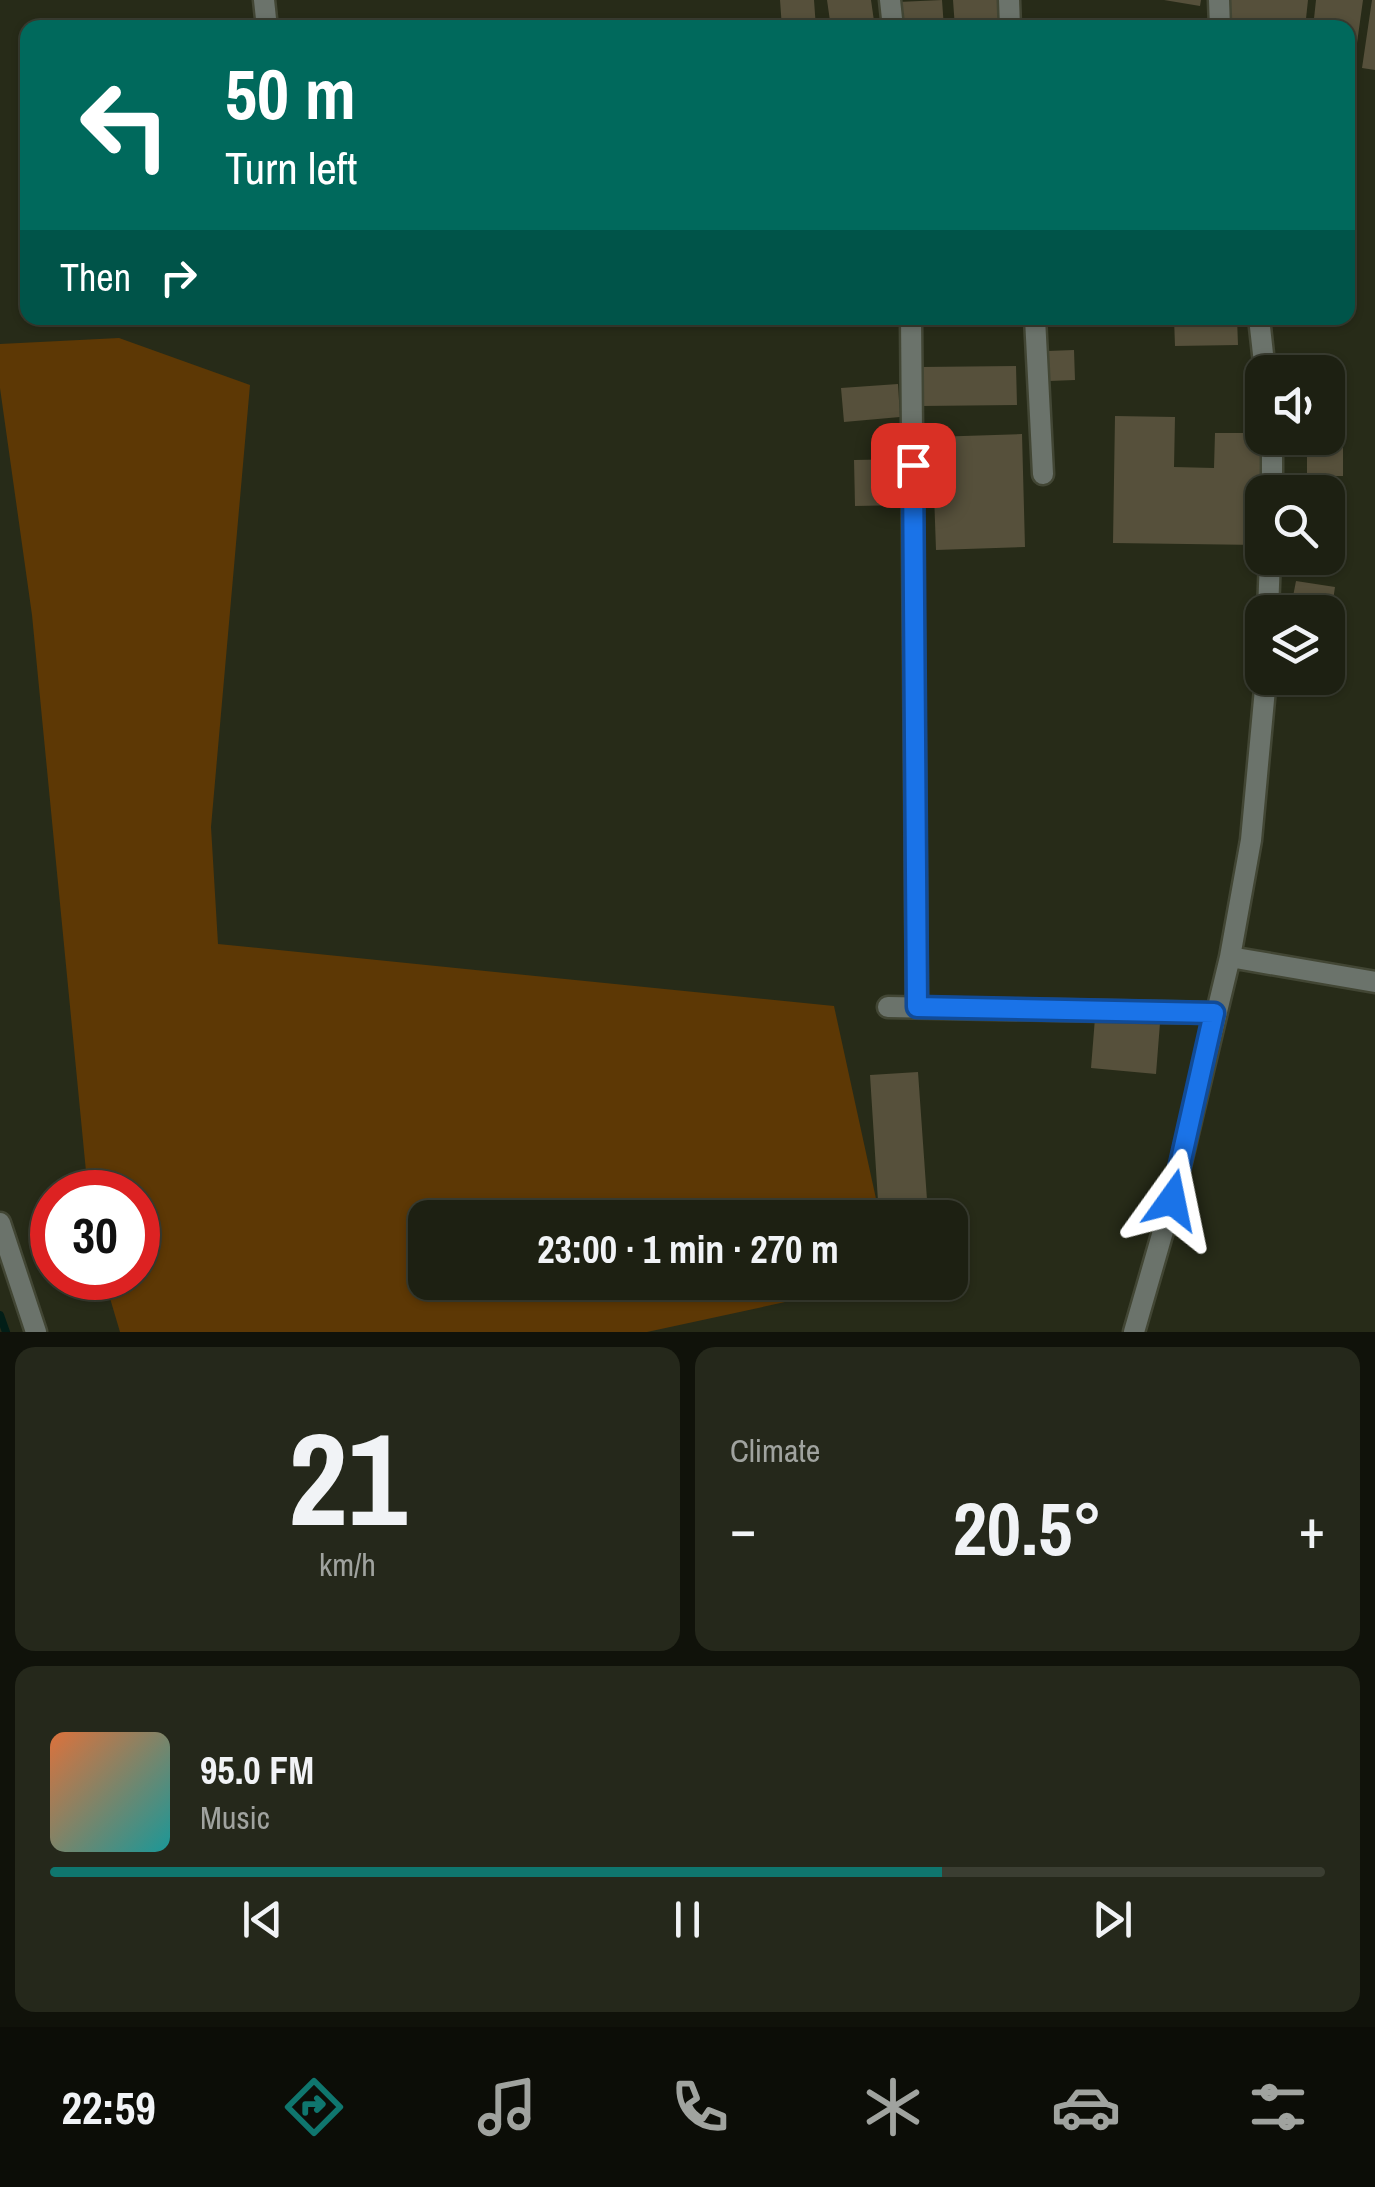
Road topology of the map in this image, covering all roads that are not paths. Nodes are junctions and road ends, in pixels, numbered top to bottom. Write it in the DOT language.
graph roads {
  1 [pos="911,325"];
  2 [pos="1035,325"];
  3 [pos="1260,325"];
  4 [pos="1263,355"];
  5 [pos="1042,474"];
  6 [pos="1264,695"];
  7 [pos="1230,957"];
  8 [pos="1375,982"];
  9 [pos="888,1007"];
  10 [pos="917,1007"];
  11 [pos="1214,1013"];
  12 [pos="0,1223"];
  13 [pos="36,1332"];
  14 [pos="1134,1332"];
  1 -- 10 [label="street"];
  2 -- 5 [label="street"];
  3 -- 4 [label="street"];
  6 -- 7 [label="street"];
  7 -- 8 [label="street"];
  7 -- 11 [label="street"];
  9 -- 10 [label="street"];
  10 -- 11 [label="street"];
  11 -- 14 [label="street"];
  12 -- 13 [label="street"];
}
